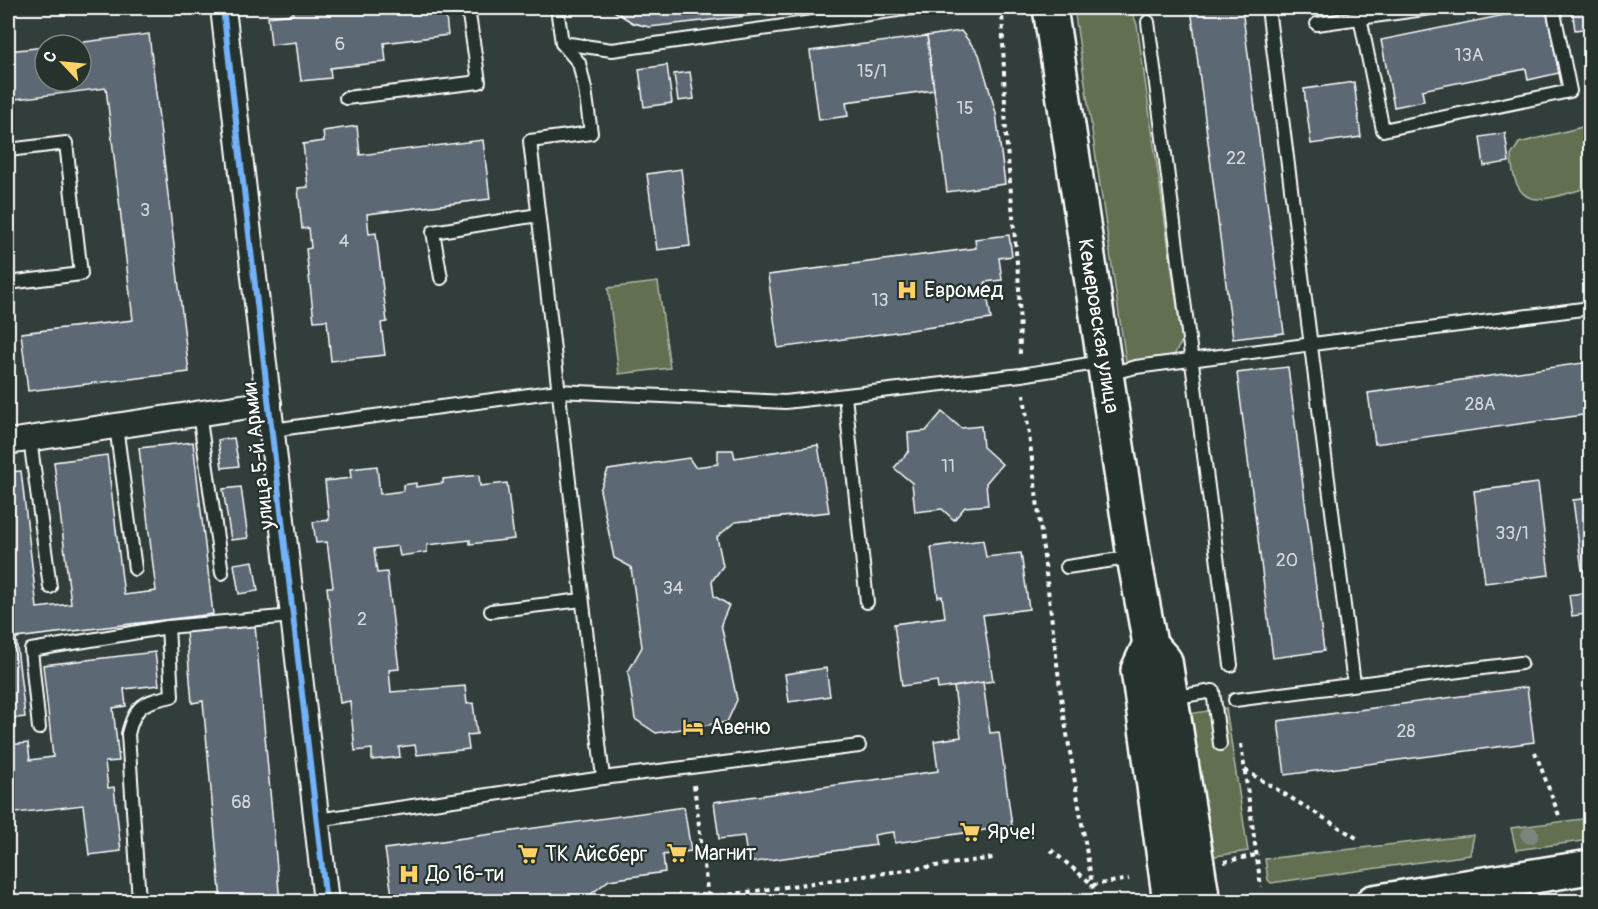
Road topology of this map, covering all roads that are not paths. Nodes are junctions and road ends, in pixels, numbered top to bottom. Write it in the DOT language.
graph roads {
  1 [pos="223,8"];
  2 [pos="468,8"];
  3 [pos="557,8"];
  4 [pos="912,8"];
  5 [pos="1050,8"];
  6 [pos="1268,8"];
  7 [pos="1431,8"];
  8 [pos="1553,8"];
  9 [pos="1360,17"];
  10 [pos="1148,22"];
  11 [pos="1317,24"];
  12 [pos="562,43"];
  13 [pos="346,98"];
  14 [pos="8,150"];
  15 [pos="538,215"];
  16 [pos="441,278"];
  17 [pos="8,283"];
  18 [pos="1590,308"];
  19 [pos="1311,344"];
  20 [pos="1191,360"];
  21 [pos="1105,368"];
  22 [pos="558,391"];
  23 [pos="845,396"];
  24 [pos="269,403"];
  25 [pos="199,414"];
  26 [pos="116,426"];
  27 [pos="272,430"];
  28 [pos="19,441"];
  29 [pos="1134,557"];
  30 [pos="1067,567"];
  31 [pos="135,569"];
  32 [pos="222,573"];
  33 [pos="50,586"];
  34 [pos="582,600"];
  35 [pos="867,602"];
  36 [pos="491,611"];
  37 [pos="293,616"];
  38 [pos="168,627"];
  39 [pos="1150,644"];
  40 [pos="1521,663"];
  41 [pos="1231,665"];
  42 [pos="1354,684"];
  43 [pos="1170,698"];
  44 [pos="1235,700"];
  45 [pos="39,728"];
  46 [pos="1220,744"];
  47 [pos="859,746"];
  48 [pos="603,778"];
  49 [pos="317,820"];
  50 [pos="1590,867"];
  51 [pos="139,901"];
  52 [pos="326,902"];
  53 [pos="1170,902"];
  54 [pos="1203,902"];
  55 [pos="1373,902"];
  1 -- 24 [label="street, улица 5-й Армии"];
  2 -- 13 [label="lane"];
  3 -- 12 [label="lane"];
  4 -- 12 [label="lane"];
  5 -- 21 [label="main road, Кемеровская улица"];
  6 -- 19 [label="lane"];
  7 -- 9 [label="lane"];
  8 -- 9 [label="lane"];
  9 -- 11 [label="lane"];
  10 -- 20 [label="lane"];
  12 -- 15 [label="lane"];
  14 -- 17 [label="lane"];
  15 -- 16 [label="lane"];
  15 -- 22 [label="lane"];
  18 -- 19 [label="lane"];
  19 -- 20 [label="lane"];
  19 -- 42 [label="lane"];
  20 -- 21 [label="lane"];
  20 -- 41 [label="lane"];
  21 -- 23 [label="lane"];
  21 -- 29 [label="main road, Кемеровская улица"];
  22 -- 23 [label="lane"];
  22 -- 27 [label="lane"];
  22 -- 34 [label="lane"];
  23 -- 35 [label="lane"];
  24 -- 25 [label="street"];
  24 -- 27 [label="street, улица 5-й Армии"];
  25 -- 26 [label="street"];
  25 -- 32 [label="lane"];
  26 -- 28 [label="street"];
  26 -- 31 [label="lane"];
  27 -- 37 [label="street, улица 5-й Армии"];
  28 -- 33 [label="lane"];
  29 -- 30 [label="lane"];
  29 -- 39 [label="main road, Кемеровская улица"];
  34 -- 36 [label="lane"];
  34 -- 48 [label="lane"];
  37 -- 38 [label="lane"];
  37 -- 49 [label="street, улица 5-й Армии"];
  38 -- 45 [label="lane"];
  38 -- 51 [label="lane"];
  39 -- 43 [label="main road, Кемеровская улица"];
  39 -- 53 [label="main road"];
  40 -- 42 [label="lane"];
  42 -- 44 [label="lane"];
  43 -- 46 [label="lane"];
  43 -- 54 [label="main road, Кемеровская улица"];
  47 -- 48 [label="lane"];
  48 -- 49 [label="lane"];
  49 -- 52 [label="street, улица 5-й Армии"];
  50 -- 55 [label="main road"];
}
